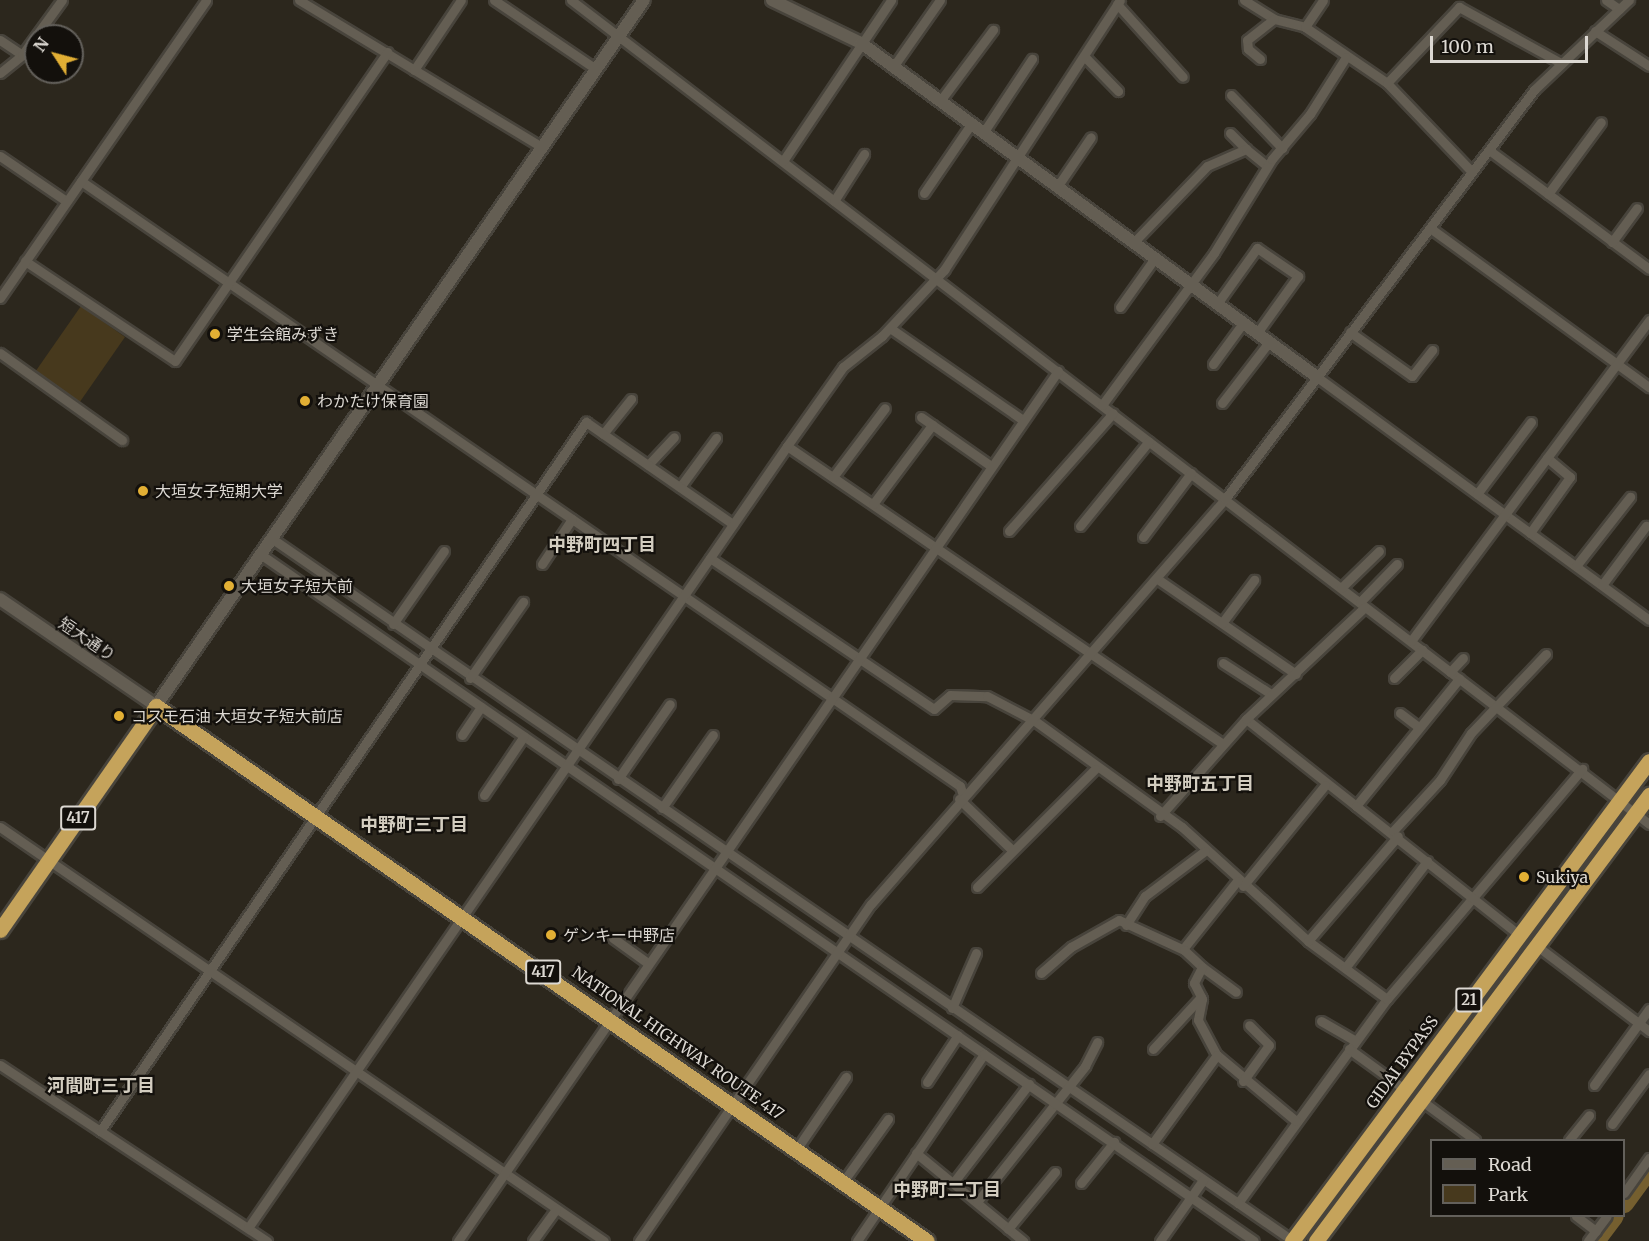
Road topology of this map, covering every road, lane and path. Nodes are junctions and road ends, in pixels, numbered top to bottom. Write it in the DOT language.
graph roads {
  1 [pos="62,0"];
  2 [pos="206,0"];
  3 [pos="299,0"];
  4 [pos="461,0"];
  5 [pos="494,0"];
  6 [pos="571,0"];
  7 [pos="644,0"];
  8 [pos="772,0"];
  9 [pos="891,0"];
  10 [pos="940,0"];
  11 [pos="1244,0"];
  12 [pos="1323,0"];
  13 [pos="1606,0"];
  14 [pos="1629,0"];
  15 [pos="1119,1"];
  16 [pos="1619,9"];
  17 [pos="1274,19"];
  18 [pos="1305,27"];
  19 [pos="993,30"];
  20 [pos="1595,31"];
  21 [pos="619,36"];
  22 [pos="0,40"];
  23 [pos="861,43"];
  24 [pos="387,52"];
  25 [pos="22,55"];
  26 [pos="1084,56"];
  27 [pos="1346,57"];
  28 [pos="1032,59"];
  29 [pos="1260,59"];
  30 [pos="1561,63"];
  31 [pos="893,66"];
  32 [pos="1649,66"];
  33 [pos="596,69"];
  34 [pos="414,70"];
  35 [pos="0,73"];
  36 [pos="1184,77"];
  37 [pos="1387,82"];
  38 [pos="1118,91"];
  39 [pos="1232,95"];
  40 [pos="940,101"];
  41 [pos="1601,122"];
  42 [pos="972,124"];
  43 [pos="983,133"];
  44 [pos="1230,134"];
  45 [pos="1092,137"];
  46 [pos="542,147"];
  47 [pos="1246,148"];
  48 [pos="1282,148"];
  49 [pos="1489,150"];
  50 [pos="864,154"];
  51 [pos="0,156"];
  52 [pos="1018,158"];
  53 [pos="783,161"];
  54 [pos="1267,166"];
  55 [pos="1472,172"];
  56 [pos="81,181"];
  57 [pos="1057,187"];
  58 [pos="924,193"];
  59 [pos="1548,194"];
  60 [pos="66,201"];
  61 [pos="834,201"];
  62 [pos="1637,208"];
  63 [pos="1430,228"];
  64 [pos="1612,242"];
  65 [pos="1133,243"];
  66 [pos="1155,258"];
  67 [pos="25,261"];
  68 [pos="1649,269"];
  69 [pos="936,278"];
  70 [pos="228,284"];
  71 [pos="1191,285"];
  72 [pos="0,298"];
  73 [pos="1217,304"];
  74 [pos="1120,307"];
  75 [pos="1649,320"];
  76 [pos="1243,323"];
  77 [pos="890,328"];
  78 [pos="1350,332"];
  79 [pos="1257,333"];
  80 [pos="1269,342"];
  81 [pos="1432,350"];
  82 [pos="0,353"];
  83 [pos="1617,363"];
  84 [pos="1213,364"];
  85 [pos="1058,371"];
  86 [pos="1317,377"];
  87 [pos="1649,387"];
  88 [pos="379,388"];
  89 [pos="631,399"];
  90 [pos="1222,403"];
  91 [pos="1102,405"];
  92 [pos="885,408"];
  93 [pos="1113,413"];
  94 [pos="921,417"];
  95 [pos="1023,420"];
  96 [pos="1531,422"];
  97 [pos="932,425"];
  98 [pos="603,434"];
  99 [pos="674,437"];
  100 [pos="716,438"];
  101 [pos="122,440"];
  102 [pos="1149,441"];
  103 [pos="787,446"];
  104 [pos="1547,459"];
  105 [pos="648,465"];
  106 [pos="992,466"];
  107 [pos="1191,473"];
  108 [pos="833,477"];
  109 [pos="680,487"];
  110 [pos="1477,494"];
  111 [pos="537,495"];
  112 [pos="1630,497"];
  113 [pos="1225,499"];
  114 [pos="873,504"];
  115 [pos="1506,515"];
  116 [pos="572,519"];
  117 [pos="733,524"];
  118 [pos="1080,526"];
  119 [pos="1646,526"];
  120 [pos="1009,531"];
  121 [pos="1530,533"];
  122 [pos="1143,537"];
  123 [pos="935,546"];
  124 [pos="268,548"];
  125 [pos="444,551"];
  126 [pos="1379,551"];
  127 [pos="710,558"];
  128 [pos="542,564"];
  129 [pos="1397,564"];
  130 [pos="1576,566"];
  131 [pos="1159,580"];
  132 [pos="1254,580"];
  133 [pos="1602,585"];
  134 [pos="1341,588"];
  135 [pos="684,596"];
  136 [pos="523,602"];
  137 [pos="1363,604"];
  138 [pos="2,605"];
  139 [pos="1649,620"];
  140 [pos="1222,623"];
  141 [pos="393,624"];
  142 [pos="1411,641"];
  143 [pos="1422,650"];
  144 [pos="1093,654"];
  145 [pos="1546,654"];
  146 [pos="424,657"];
  147 [pos="859,657"];
  148 [pos="1463,658"];
  149 [pos="1223,663"];
  150 [pos="1450,672"];
  151 [pos="1296,674"];
  152 [pos="470,678"];
  153 [pos="1394,678"];
  154 [pos="1459,678"];
  155 [pos="1271,694"];
  156 [pos="831,697"];
  157 [pos="670,704"];
  158 [pos="156,706"];
  159 [pos="481,707"];
  160 [pos="1496,707"];
  161 [pos="1401,713"];
  162 [pos="1246,719"];
  163 [pos="1035,721"];
  164 [pos="1416,725"];
  165 [pos="462,735"];
  166 [pos="713,735"];
  167 [pos="524,736"];
  168 [pos="1223,744"];
  169 [pos="573,759"];
  170 [pos="1649,761"];
  171 [pos="1095,769"];
  172 [pos="1582,769"];
  173 [pos="618,779"];
  174 [pos="1325,785"];
  175 [pos="484,795"];
  176 [pos="1649,795"];
  177 [pos="961,797"];
  178 [pos="1621,800"];
  179 [pos="1356,806"];
  180 [pos="662,808"];
  181 [pos="1636,813"];
  182 [pos="316,816"];
  183 [pos="1160,816"];
  184 [pos="1649,824"];
  185 [pos="0,826"];
  186 [pos="1395,833"];
  187 [pos="1012,850"];
  188 [pos="1205,851"];
  189 [pos="48,860"];
  190 [pos="720,860"];
  191 [pos="1427,861"];
  192 [pos="1240,883"];
  193 [pos="977,887"];
  194 [pos="1470,899"];
  195 [pos="464,917"];
  196 [pos="1126,925"];
  197 [pos="0,930"];
  198 [pos="1518,934"];
  199 [pos="613,938"];
  200 [pos="1308,941"];
  201 [pos="843,944"];
  202 [pos="1537,946"];
  203 [pos="1182,949"];
  204 [pos="976,953"];
  205 [pos="649,964"];
  206 [pos="1202,967"];
  207 [pos="1345,968"];
  208 [pos="209,970"];
  209 [pos="1041,973"];
  210 [pos="1236,992"];
  211 [pos="1201,997"];
  212 [pos="1388,999"];
  213 [pos="952,1008"];
  214 [pos="1649,1009"];
  215 [pos="612,1019"];
  216 [pos="1321,1021"];
  217 [pos="1638,1023"];
  218 [pos="1249,1026"];
  219 [pos="1649,1031"];
  220 [pos="958,1035"];
  221 [pos="1097,1042"];
  222 [pos="1352,1045"];
  223 [pos="1153,1048"];
  224 [pos="984,1054"];
  225 [pos="1217,1055"];
  226 [pos="0,1065"];
  227 [pos="1082,1070"];
  228 [pos="357,1073"];
  229 [pos="1649,1074"];
  230 [pos="1091,1075"];
  231 [pos="846,1077"];
  232 [pos="1243,1081"];
  233 [pos="927,1082"];
  234 [pos="1029,1084"];
  235 [pos="1594,1084"];
  236 [pos="1404,1089"];
  237 [pos="1062,1095"];
  238 [pos="1422,1101"];
  239 [pos="735,1104"];
  240 [pos="1589,1115"];
  241 [pos="888,1119"];
  242 [pos="1296,1120"];
  243 [pos="1612,1124"];
  244 [pos="100,1131"];
  245 [pos="1474,1139"];
  246 [pos="1570,1139"];
  247 [pos="1114,1142"];
  248 [pos="1152,1144"];
  249 [pos="798,1148"];
  250 [pos="916,1153"];
  251 [pos="1649,1158"];
  252 [pos="1055,1172"];
  253 [pos="504,1173"];
  254 [pos="845,1179"];
  255 [pos="954,1182"];
  256 [pos="1081,1183"];
  257 [pos="1198,1188"];
  258 [pos="1625,1190"];
  259 [pos="977,1202"];
  260 [pos="1238,1203"];
  261 [pos="882,1205"];
  262 [pos="556,1209"];
  263 [pos="1578,1217"];
  264 [pos="1606,1217"];
  265 [pos="248,1228"];
  266 [pos="1008,1228"];
  267 [pos="1596,1231"];
  268 [pos="267,1241"];
  269 [pos="458,1241"];
  270 [pos="533,1241"];
  271 [pos="604,1241"];
  272 [pos="639,1241"];
  273 [pos="857,1241"];
  274 [pos="927,1241"];
  275 [pos="1023,1241"];
  276 [pos="1160,1241"];
  277 [pos="1254,1241"];
  278 [pos="1293,1241"];
  279 [pos="1316,1241"];
  280 [pos="1588,1241"];
  1 -- 25 [label="street"];
  2 -- 56 [label="street"];
  3 -- 24 [label="street"];
  4 -- 34 [label="street"];
  5 -- 33 [label="street"];
  6 -- 21 [label="street"];
  7 -- 21 [label="street"];
  8 -- 23 [label="street"];
  9 -- 23 [label="street"];
  10 -- 31 [label="street"];
  11 -- 17 [label="street"];
  12 -- 18 [label="street"];
  13 -- 16 [label="street"];
  14 -- 16 [label="street"];
  15 -- 26 [label="street"];
  15 -- 36 [label="street"];
  16 -- 20 [label="street"];
  17 -- 18 [label="street"];
  17 -- 29 [label="street"];
  18 -- 27 [label="street"];
  19 -- 40 [label="street"];
  20 -- 30 [label="street"];
  20 -- 32 [label="street"];
  21 -- 33 [label="street"];
  21 -- 53 [label="street"];
  22 -- 25 [label="street"];
  23 -- 31 [label="street"];
  23 -- 53 [label="street"];
  24 -- 34 [label="street"];
  24 -- 70 [label="street"];
  25 -- 35 [label="street"];
  26 -- 38 [label="street"];
  26 -- 52 [label="street"];
  27 -- 37 [label="street"];
  27 -- 48 [label="street"];
  28 -- 43 [label="street"];
  30 -- 37 [label="street"];
  30 -- 49 [label="street"];
  31 -- 40 [label="street"];
  33 -- 46 [label="street"];
  34 -- 46 [label="street"];
  37 -- 55 [label="street"];
  39 -- 48 [label="street"];
  40 -- 42 [label="street"];
  41 -- 59 [label="street"];
  42 -- 43 [label="street"];
  42 -- 58 [label="street"];
  43 -- 52 [label="street"];
  44 -- 47 [label="street"];
  45 -- 57 [label="street"];
  46 -- 88 [label="street"];
  47 -- 54 [label="street"];
  47 -- 65 [label="street"];
  48 -- 54 [label="street"];
  49 -- 55 [label="street"];
  49 -- 59 [label="street"];
  50 -- 61 [label="street"];
  51 -- 60 [label="street"];
  52 -- 57 [label="street"];
  52 -- 69 [label="street"];
  53 -- 61 [label="street"];
  54 -- 71 [label="street"];
  55 -- 63 [label="street"];
  56 -- 60 [label="street"];
  56 -- 70 [label="street"];
  57 -- 65 [label="street"];
  59 -- 64 [label="street"];
  60 -- 67 [label="street"];
  61 -- 69 [label="street"];
  62 -- 64 [label="street"];
  63 -- 78 [label="street"];
  63 -- 83 [label="street"];
  64 -- 68 [label="street"];
  65 -- 66 [label="street"];
  66 -- 71 [label="street"];
  66 -- 74 [label="street"];
  67 -- 70 [label="street"];
  67 -- 72 [label="street"];
  69 -- 77 [label="street"];
  69 -- 85 [label="street"];
  70 -- 88 [label="street"];
  71 -- 73 [label="street"];
  71 -- 91 [label="street"];
  73 -- 76 [label="street"];
  73 -- 79 [label="street"];
  75 -- 83 [label="street"];
  76 -- 79 [label="street"];
  76 -- 84 [label="street"];
  77 -- 95 [label="street"];
  77 -- 103 [label="street"];
  78 -- 81 [label="street"];
  78 -- 86 [label="street"];
  79 -- 80 [label="street"];
  80 -- 86 [label="street"];
  80 -- 90 [label="street"];
  82 -- 101 [label="street"];
  83 -- 87 [label="street"];
  83 -- 104 [label="street"];
  85 -- 91 [label="street"];
  85 -- 95 [label="street"];
  86 -- 110 [label="street"];
  86 -- 113 [label="street"];
  88 -- 111 [label="street"];
  88 -- 124 [label="street"];
  89 -- 98 [label="street"];
  91 -- 93 [label="street"];
  92 -- 108 [label="street"];
  93 -- 102 [label="street"];
  93 -- 120 [label="street"];
  94 -- 97 [label="street"];
  95 -- 106 [label="street"];
  96 -- 110 [label="street"];
  97 -- 106 [label="street"];
  97 -- 114 [label="street"];
  98 -- 105 [label="street"];
  98 -- 111 [label="street"];
  99 -- 105 [label="street"];
  100 -- 109 [label="street"];
  102 -- 107 [label="street"];
  102 -- 118 [label="street"];
  103 -- 108 [label="street"];
  103 -- 117 [label="street"];
  104 -- 115 [label="street"];
  104 -- 121 [label="street"];
  105 -- 109 [label="street"];
  106 -- 123 [label="street"];
  107 -- 113 [label="street"];
  107 -- 122 [label="street"];
  108 -- 114 [label="street"];
  109 -- 117 [label="street"];
  110 -- 115 [label="street"];
  111 -- 116 [label="street"];
  111 -- 146 [label="street"];
  112 -- 130 [label="street"];
  113 -- 131 [label="street"];
  113 -- 134 [label="street"];
  114 -- 123 [label="street"];
  115 -- 121 [label="street"];
  115 -- 142 [label="street"];
  116 -- 128 [label="street"];
  116 -- 135 [label="street"];
  117 -- 127 [label="street"];
  119 -- 133 [label="street"];
  121 -- 130 [label="street"];
  123 -- 144 [label="street"];
  123 -- 147 [label="street"];
  124 -- 141 [label="street"];
  124 -- 146 [label="street"];
  124 -- 158 [label="street"];
  125 -- 141 [label="street"];
  126 -- 134 [label="street"];
  127 -- 135 [label="street"];
  127 -- 147 [label="street"];
  129 -- 137 [label="street"];
  130 -- 133 [label="street"];
  131 -- 140 [label="street"];
  131 -- 144 [label="street"];
  132 -- 140 [label="street"];
  133 -- 139 [label="street"];
  134 -- 137 [label="street"];
  135 -- 156 [label="street"];
  135 -- 169 [label="street"];
  136 -- 152 [label="street"];
  137 -- 142 [label="street"];
  137 -- 151 [label="street"];
  138 -- 158 [label="street, 短大通り"];
  140 -- 151 [label="street"];
  141 -- 146 [label="street"];
  142 -- 143 [label="street"];
  143 -- 150 [label="street"];
  143 -- 153 [label="street"];
  144 -- 163 [label="street"];
  144 -- 168 [label="street"];
  145 -- 160 [label="street"];
  146 -- 152 [label="street"];
  146 -- 159 [label="street"];
  146 -- 182 [label="street"];
  147 -- 156 [label="street"];
  147 -- 163 [label="street"];
  148 -- 150 [label="street"];
  149 -- 155 [label="street"];
  150 -- 154 [label="street"];
  151 -- 155 [label="street"];
  152 -- 169 [label="street"];
  154 -- 160 [label="street"];
  154 -- 164 [label="street"];
  155 -- 162 [label="street"];
  156 -- 177 [label="street"];
  156 -- 190 [label="street"];
  157 -- 173 [label="street"];
  158 -- 182 [label="highway, NATIONAL HIGHWAY ROUTE 417 / 417"];
  158 -- 189 [label="highway, 417"];
  159 -- 165 [label="street"];
  159 -- 167 [label="street"];
  160 -- 172 [label="street"];
  160 -- 186 [label="street"];
  161 -- 164 [label="street"];
  162 -- 168 [label="street"];
  162 -- 174 [label="street"];
  163 -- 171 [label="street"];
  163 -- 177 [label="street"];
  164 -- 179 [label="street"];
  166 -- 180 [label="street"];
  167 -- 169 [label="street"];
  167 -- 175 [label="street"];
  168 -- 183 [label="street"];
  169 -- 173 [label="street"];
  169 -- 190 [label="street"];
  169 -- 195 [label="street"];
  170 -- 178 [label="highway, GIDAI BYPASS / 21"];
  171 -- 183 [label="street"];
  171 -- 187 [label="street"];
  172 -- 178 [label="street"];
  172 -- 194 [label="street"];
  173 -- 180 [label="street"];
  174 -- 179 [label="street"];
  174 -- 192 [label="street"];
  176 -- 181 [label="highway, 21"];
  177 -- 187 [label="street"];
  177 -- 201 [label="street"];
  178 -- 181 [label="street"];
  178 -- 198 [label="highway, GIDAI BYPASS / 21"];
  179 -- 186 [label="street"];
  180 -- 190 [label="street"];
  181 -- 184 [label="street"];
  181 -- 202 [label="highway, 21"];
  182 -- 195 [label="highway, NATIONAL HIGHWAY ROUTE 417 / 417"];
  182 -- 208 [label="street"];
  183 -- 188 [label="street"];
  185 -- 189 [label="street"];
  186 -- 191 [label="street"];
  186 -- 200 [label="street"];
  187 -- 193 [label="street"];
  188 -- 192 [label="street"];
  188 -- 196 [label="street"];
  189 -- 197 [label="highway, 417"];
  189 -- 208 [label="street"];
  190 -- 201 [label="street"];
  190 -- 201 [label="street"];
  190 -- 205 [label="street"];
  191 -- 194 [label="street"];
  191 -- 207 [label="street"];
  192 -- 200 [label="street"];
  192 -- 203 [label="street"];
  194 -- 198 [label="street"];
  194 -- 212 [label="street"];
  195 -- 215 [label="highway, NATIONAL HIGHWAY ROUTE 417 / 417"];
  195 -- 228 [label="street"];
  196 -- 203 [label="street"];
  196 -- 209 [label="street"];
  198 -- 236 [label="highway, GIDAI BYPASS / 21"];
  199 -- 205 [label="street"];
  200 -- 207 [label="street"];
  201 -- 213 [label="street"];
  201 -- 220 [label="street"];
  201 -- 239 [label="street"];
  202 -- 217 [label="street"];
  202 -- 238 [label="highway, 21"];
  203 -- 206 [label="street"];
  204 -- 213 [label="street"];
  205 -- 215 [label="street"];
  206 -- 210 [label="street"];
  206 -- 211 [label="street"];
  207 -- 212 [label="street"];
  208 -- 228 [label="street"];
  208 -- 244 [label="street"];
  211 -- 223 [label="street"];
  211 -- 225 [label="street"];
  212 -- 222 [label="street"];
  213 -- 237 [label="street"];
  214 -- 217 [label="street"];
  215 -- 239 [label="highway, NATIONAL HIGHWAY ROUTE 417 / 417"];
  215 -- 253 [label="street"];
  216 -- 222 [label="street"];
  217 -- 219 [label="street"];
  217 -- 235 [label="street"];
  218 -- 232 [label="street"];
  220 -- 224 [label="street"];
  220 -- 233 [label="street"];
  221 -- 227 [label="street"];
  222 -- 236 [label="street"];
  222 -- 242 [label="street"];
  224 -- 234 [label="street"];
  224 -- 250 [label="street"];
  225 -- 232 [label="street"];
  225 -- 248 [label="street"];
  226 -- 244 [label="street"];
  227 -- 230 [label="street"];
  227 -- 237 [label="street"];
  228 -- 253 [label="street"];
  228 -- 265 [label="street"];
  229 -- 243 [label="street"];
  231 -- 249 [label="street"];
  232 -- 242 [label="street"];
  234 -- 237 [label="street"];
  234 -- 255 [label="street"];
  236 -- 278 [label="highway, GIDAI BYPASS / 21"];
  237 -- 247 [label="street"];
  237 -- 248 [label="street"];
  237 -- 259 [label="street"];
  238 -- 245 [label="street"];
  238 -- 279 [label="highway, 21"];
  239 -- 249 [label="highway, NATIONAL HIGHWAY ROUTE 417 / 417"];
  239 -- 272 [label="street"];
  240 -- 246 [label="street"];
  241 -- 254 [label="street"];
  242 -- 260 [label="street"];
  244 -- 265 [label="street"];
  247 -- 256 [label="street"];
  247 -- 257 [label="street"];
  248 -- 257 [label="street"];
  249 -- 254 [label="highway, NATIONAL HIGHWAY ROUTE 417 / 417"];
  250 -- 255 [label="street"];
  250 -- 261 [label="street"];
  251 -- 258 [label="street"];
  252 -- 266 [label="street"];
  253 -- 262 [label="street"];
  253 -- 269 [label="street"];
  254 -- 261 [label="highway, NATIONAL HIGHWAY ROUTE 417 / 417"];
  255 -- 259 [label="street"];
  257 -- 260 [label="street"];
  257 -- 276 [label="street"];
  257 -- 277 [label="street"];
  259 -- 266 [label="street"];
  260 -- 278 [label="street"];
  261 -- 273 [label="street"];
  261 -- 274 [label="highway, NATIONAL HIGHWAY ROUTE 417 / 417"];
  262 -- 270 [label="street"];
  262 -- 271 [label="street"];
  263 -- 267 [label="street"];
  264 -- 267 [label="street"];
  265 -- 268 [label="street"];
  266 -- 275 [label="street"];
  267 -- 280 [label="street"];
}
